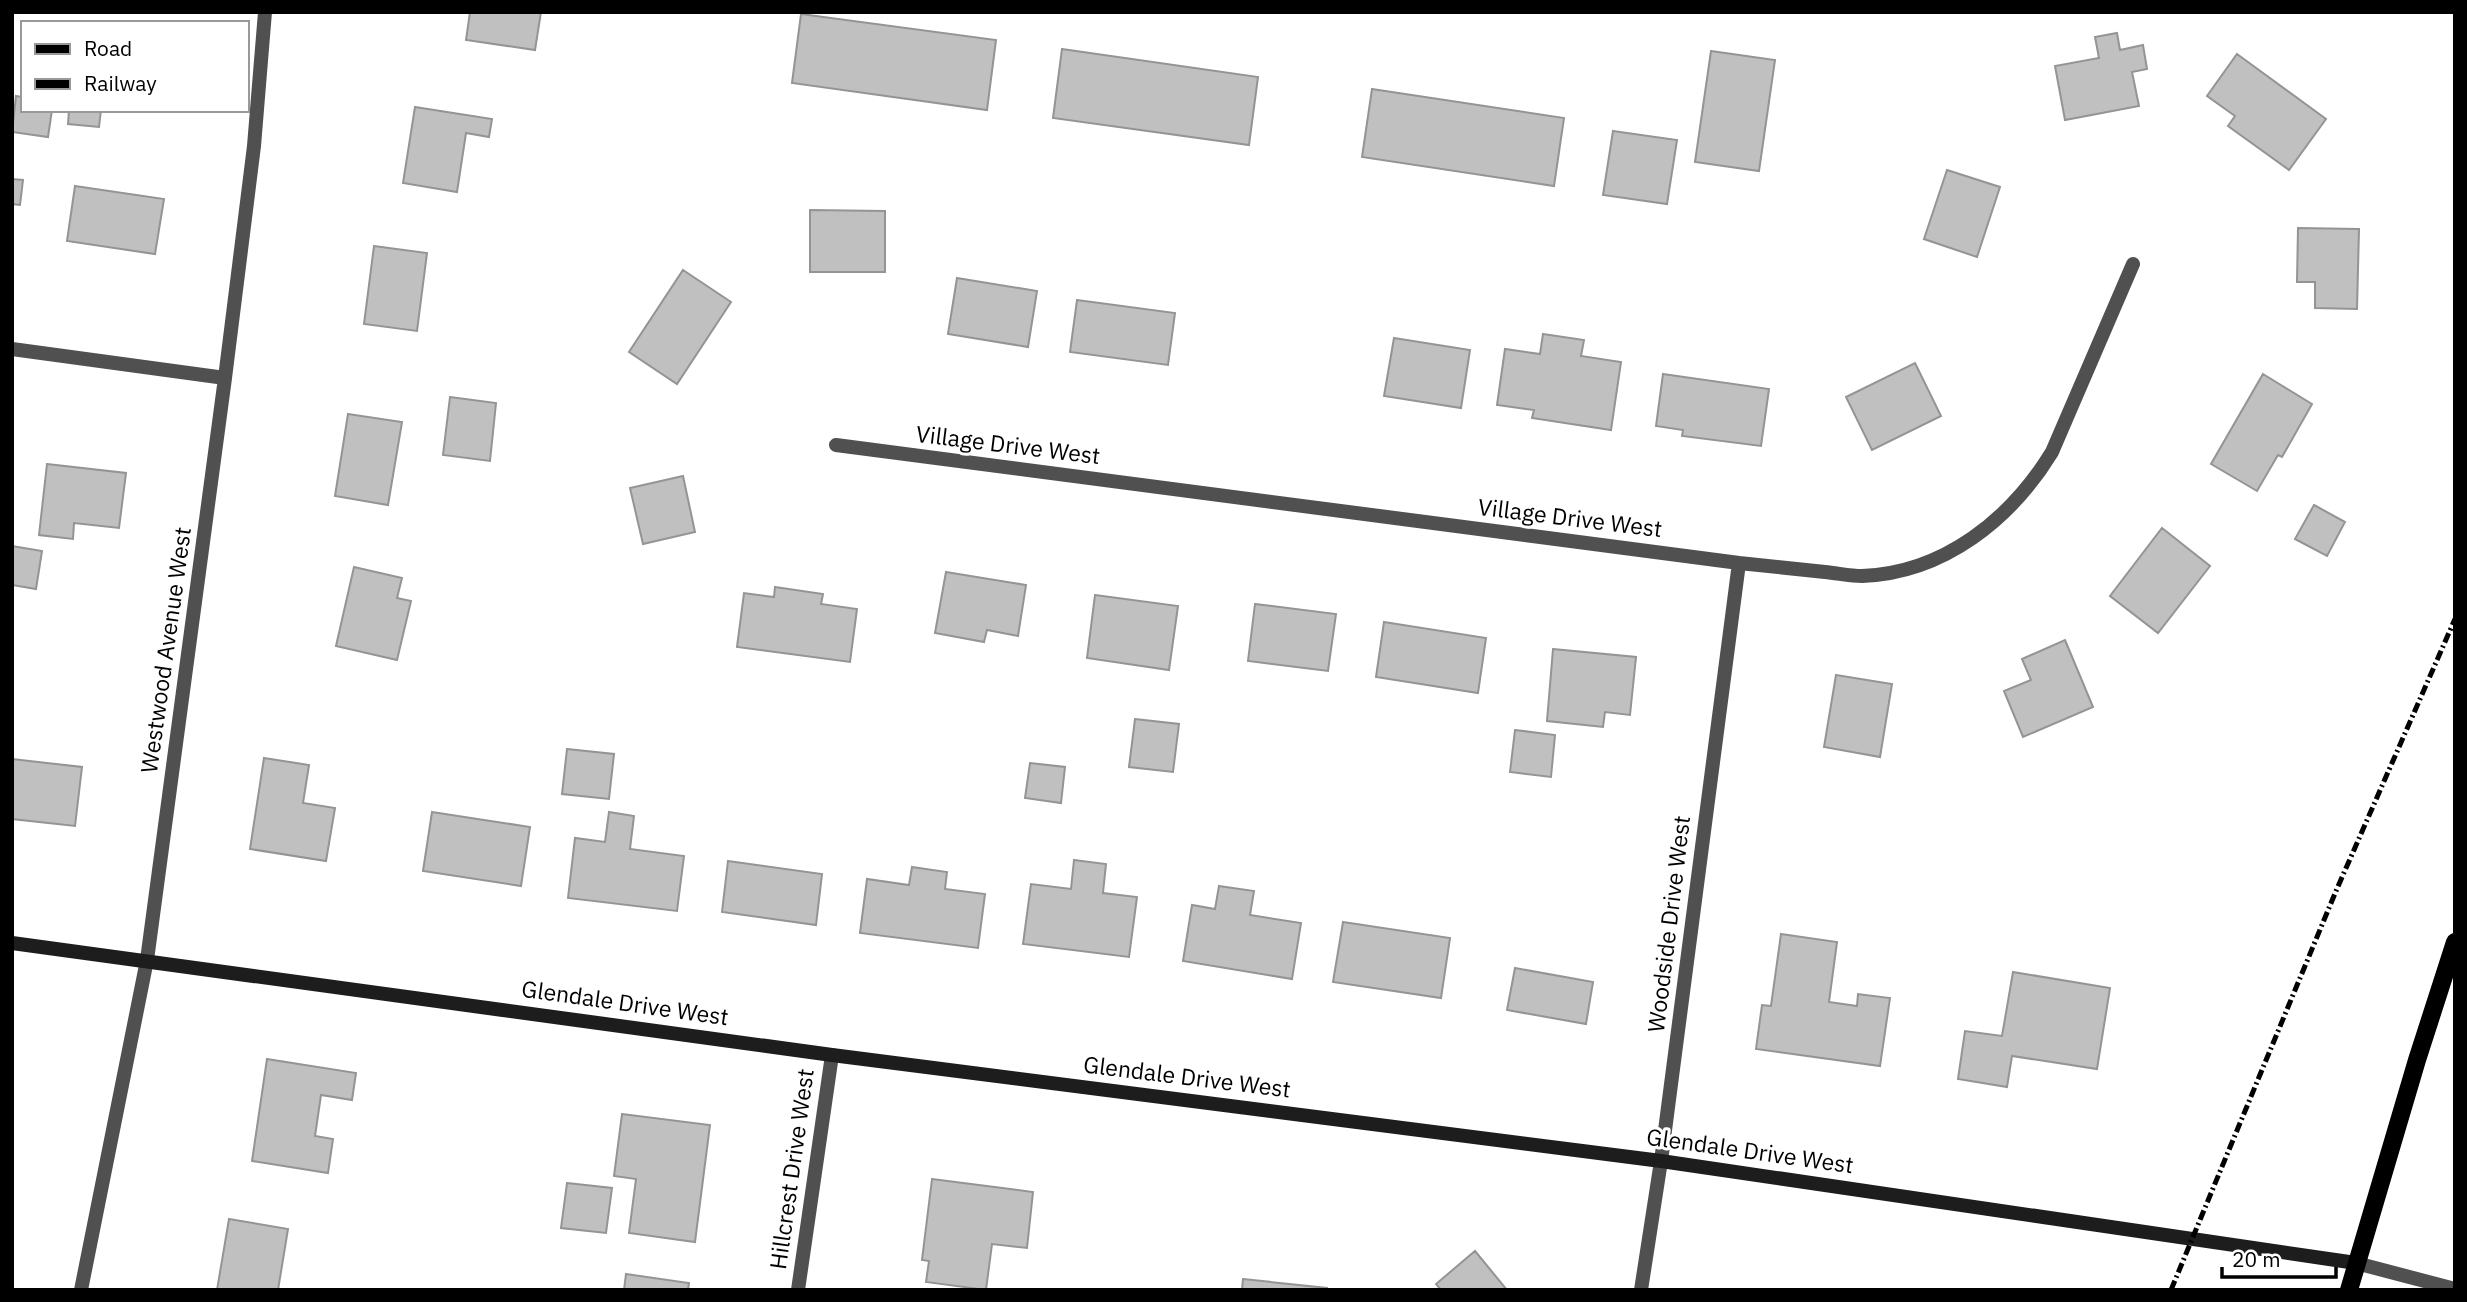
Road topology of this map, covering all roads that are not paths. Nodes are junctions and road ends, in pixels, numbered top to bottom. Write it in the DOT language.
graph roads {
  1 [pos="265,12"];
  2 [pos="2133,264"];
  3 [pos="12,349"];
  4 [pos="225,378"];
  5 [pos="836,445"];
  6 [pos="1739,563"];
  7 [pos="2455,942"];
  8 [pos="12,943"];
  9 [pos="147,960"];
  10 [pos="832,1055"];
  11 [pos="1661,1161"];
  12 [pos="2356,1263"];
  13 [pos="2455,1289"];
  14 [pos="82,1290"];
  15 [pos="798,1290"];
  16 [pos="1641,1290"];
  17 [pos="2349,1290"];
  1 -- 4 [label="street, Westwood Avenue West"];
  2 -- 6 [label="street, Village Drive West"];
  3 -- 4 [label="street"];
  4 -- 9 [label="street, Westwood Avenue West"];
  5 -- 6 [label="street, Village Drive West"];
  6 -- 11 [label="street, Woodside Drive West"];
  7 -- 12 [label="main road"];
  8 -- 9 [label="street, Glendale Drive West"];
  9 -- 10 [label="street, Glendale Drive West"];
  9 -- 14 [label="street, Westwood Avenue West"];
  10 -- 11 [label="street, Glendale Drive West"];
  10 -- 15 [label="street, Hillcrest Drive West"];
  11 -- 12 [label="street, Glendale Drive West"];
  11 -- 16 [label="street, Woodside Drive West"];
  12 -- 13 [label="street"];
  12 -- 17 [label="main road"];
}
